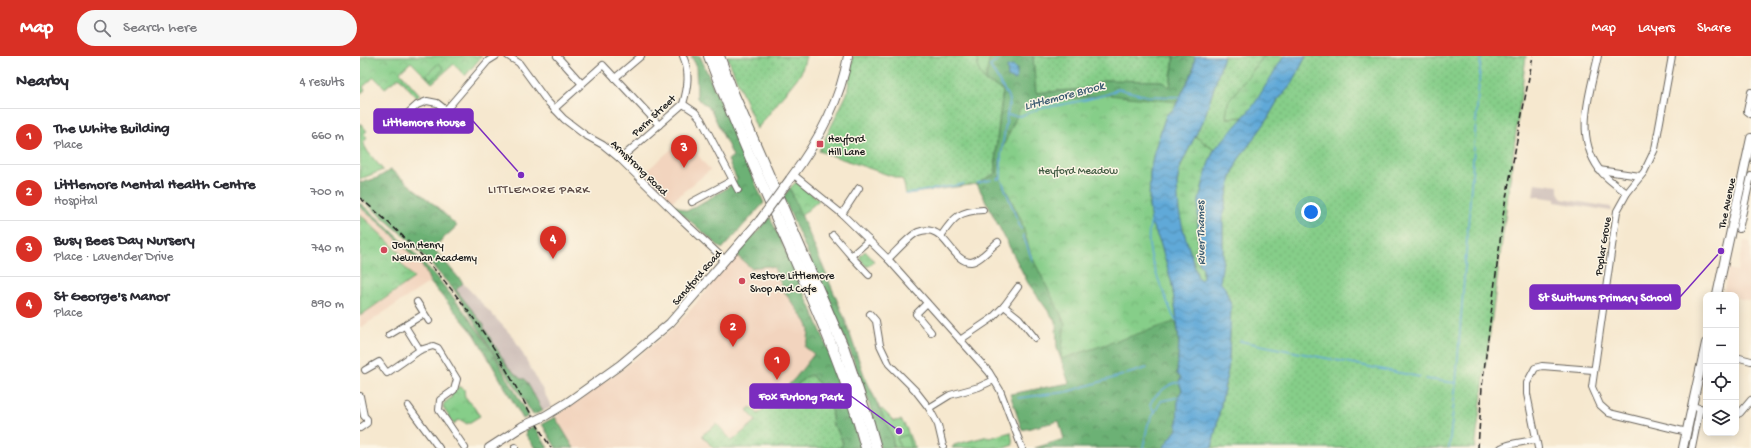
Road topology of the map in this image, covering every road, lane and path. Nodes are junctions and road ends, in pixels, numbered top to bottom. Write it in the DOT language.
graph roads {
  1 [pos="496,56"];
  2 [pos="508,56"];
  3 [pos="557,56"];
  4 [pos="641,56"];
  5 [pos="683,56"];
  6 [pos="709,56"];
  7 [pos="719,56"];
  8 [pos="848,56"];
  9 [pos="1598,56"];
  10 [pos="1672,56"];
  11 [pos="616,78"];
  12 [pos="582,84"];
  13 [pos="1751,92"];
  14 [pos="684,104"];
  15 [pos="554,109"];
  16 [pos="1751,114"];
  17 [pos="397,116"];
  18 [pos="659,125"];
  19 [pos="1751,138"];
  20 [pos="620,160"];
  21 [pos="1599,170"];
  22 [pos="1640,176"];
  23 [pos="1751,176"];
  24 [pos="792,177"];
  25 [pos="733,180"];
  26 [pos="1747,186"];
  27 [pos="859,188"];
  28 [pos="738,190"];
  29 [pos="1627,193"];
  30 [pos="692,202"];
  31 [pos="983,210"];
  32 [pos="842,214"];
  33 [pos="1739,229"];
  34 [pos="833,235"];
  35 [pos="941,236"];
  36 [pos="869,240"];
  37 [pos="998,242"];
  38 [pos="851,256"];
  39 [pos="888,259"];
  40 [pos="725,260"];
  41 [pos="869,275"];
  42 [pos="1018,287"];
  43 [pos="1718,292"];
  44 [pos="417,302"];
  45 [pos="927,303"];
  46 [pos="1004,306"];
  47 [pos="424,314"];
  48 [pos="870,314"];
  49 [pos="428,322"];
  50 [pos="405,326"];
  51 [pos="931,332"];
  52 [pos="389,335"];
  53 [pos="1035,338"];
  54 [pos="960,340"];
  55 [pos="420,350"];
  56 [pos="1739,358"];
  57 [pos="1751,360"];
  58 [pos="1704,364"];
  59 [pos="365,370"];
  60 [pos="1593,370"];
  61 [pos="457,379"];
  62 [pos="994,380"];
  63 [pos="462,386"];
  64 [pos="360,396"];
  65 [pos="1751,400"];
  66 [pos="408,406"];
  67 [pos="928,408"];
  68 [pos="1700,408"];
  69 [pos="1739,414"];
  70 [pos="360,428"];
  71 [pos="1687,432"];
  72 [pos="1536,439"];
  73 [pos="943,446"];
  74 [pos="439,448"];
  75 [pos="465,448"];
  76 [pos="489,448"];
  77 [pos="866,448"];
  78 [pos="876,448"];
  79 [pos="1022,448"];
  80 [pos="1501,448"];
  81 [pos="1538,448"];
  82 [pos="1683,448"];
  83 [pos="1692,448"];
  1 -- 17 [label="street"];
  2 -- 15 [label="street, Armstrong Road"];
  3 -- 12 [label="street"];
  4 -- 11 [label="street"];
  5 -- 14 [label="street, Perm Street"];
  6 -- 77 [label="main road"];
  7 -- 78 [label="main road"];
  8 -- 24 [label="street, Sandford Road"];
  9 -- 21 [label="street"];
  10 -- 22 [label="street, Poplar Grove"];
  11 -- 12 [label="street"];
  11 -- 18 [label="street"];
  12 -- 15 [label="street"];
  13 -- 16 [label="street"];
  14 -- 18 [label="street, Perm Street"];
  14 -- 25 [label="street"];
  15 -- 20 [label="street, Armstrong Road"];
  18 -- 20 [label="street, Perm Street"];
  19 -- 26 [label="street, The Avenue"];
  20 -- 40 [label="street, Armstrong Road"];
  21 -- 22 [label="street"];
  21 -- 29 [label="street"];
  22 -- 29 [label="street, Poplar Grove"];
  23 -- 26 [label="street, The Avenue"];
  24 -- 32 [label="street"];
  24 -- 40 [label="street, Sandford Road, bridge"];
  25 -- 28 [label="street"];
  25 -- 30 [label="street"];
  26 -- 33 [label="street, The Avenue"];
  26 -- 43 [label="street, The Avenue"];
  27 -- 32 [label="street"];
  29 -- 60 [label="street, Poplar Grove"];
  31 -- 35 [label="street"];
  32 -- 36 [label="street"];
  34 -- 38 [label="street"];
  35 -- 37 [label="street"];
  35 -- 39 [label="street"];
  36 -- 38 [label="street"];
  36 -- 39 [label="street"];
  38 -- 41 [label="street"];
  39 -- 45 [label="street"];
  40 -- 76 [label="street, Sandford Road, bridge"];
  42 -- 46 [label="street"];
  44 -- 47 [label="street"];
  45 -- 51 [label="street"];
  45 -- 54 [label="street"];
  46 -- 53 [label="street"];
  46 -- 54 [label="street"];
  47 -- 49 [label="street"];
  47 -- 50 [label="street"];
  48 -- 67 [label="street"];
  50 -- 52 [label="street"];
  50 -- 55 [label="street"];
  54 -- 62 [label="street"];
  55 -- 59 [label="street"];
  55 -- 61 [label="street"];
  56 -- 57 [label="street"];
  58 -- 68 [label="street"];
  60 -- 71 [label="street, Poplar Grove"];
  60 -- 72 [label="street"];
  61 -- 63 [label="street"];
  61 -- 75 [label="street"];
  62 -- 67 [label="street"];
  62 -- 79 [label="street"];
  64 -- 70 [label="street"];
  65 -- 69 [label="street"];
  66 -- 74 [label="street"];
  67 -- 73 [label="street"];
  68 -- 71 [label="street"];
  68 -- 83 [label="street"];
  71 -- 82 [label="street"];
  72 -- 80 [label="street"];
  72 -- 81 [label="street"];
}
